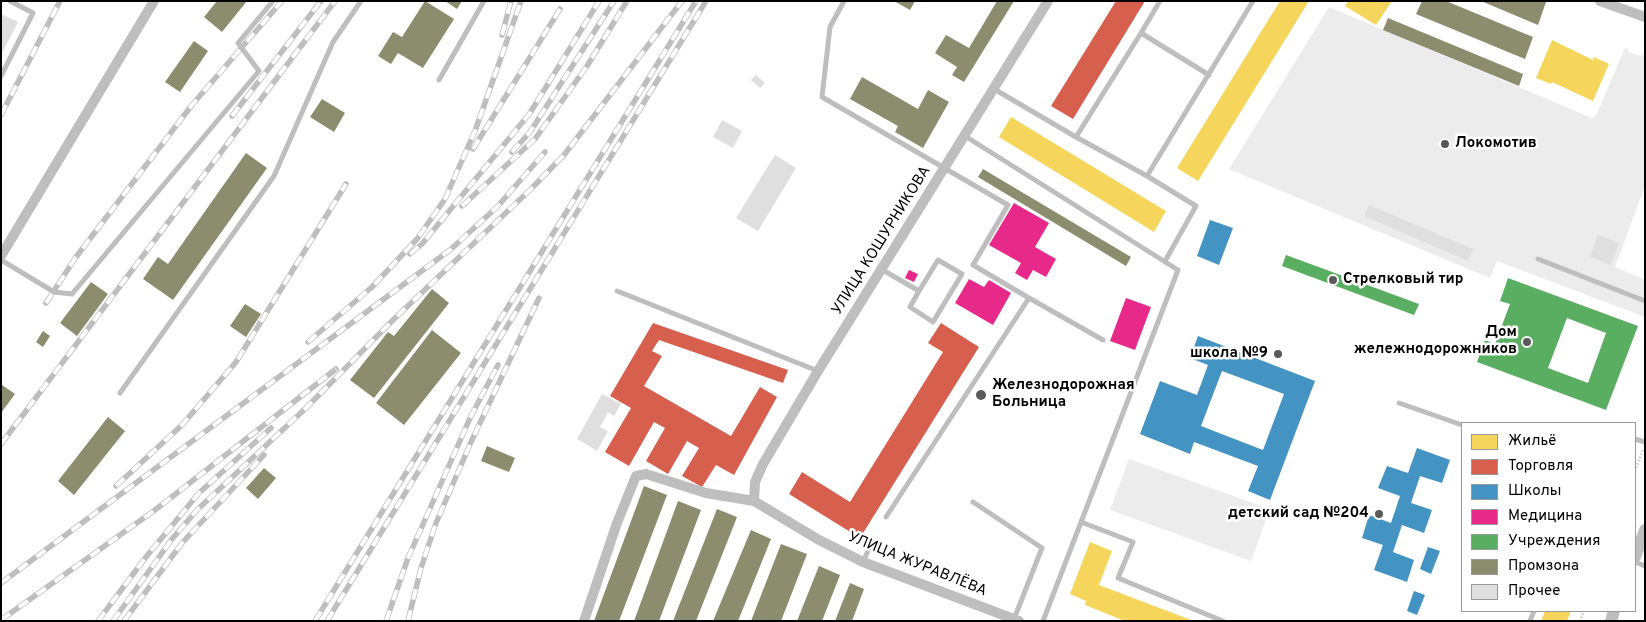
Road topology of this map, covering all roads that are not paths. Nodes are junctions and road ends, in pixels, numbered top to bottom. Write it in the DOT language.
graph roads {
  1 [pos="10,1"];
  2 [pos="154,1"];
  3 [pos="273,1"];
  4 [pos="361,1"];
  5 [pos="484,1"];
  6 [pos="844,1"];
  7 [pos="1048,1"];
  8 [pos="1160,1"];
  9 [pos="1253,1"];
  10 [pos="1600,1"];
  11 [pos="1645,17"];
  12 [pos="1141,33"];
  13 [pos="1209,75"];
  14 [pos="1,76"];
  15 [pos="439,80"];
  16 [pos="994,89"];
  17 [pos="965,136"];
  18 [pos="1076,137"];
  19 [pos="945,169"];
  20 [pos="1147,176"];
  21 [pos="1,256"];
  22 [pos="1538,259"];
  23 [pos="1,260"];
  24 [pos="1164,261"];
  25 [pos="881,269"];
  26 [pos="617,291"];
  27 [pos="919,291"];
  28 [pos="1029,298"];
  29 [pos="1645,301"];
  30 [pos="1103,340"];
  31 [pos="818,371"];
  32 [pos="120,394"];
  33 [pos="1399,403"];
  34 [pos="1461,426"];
  35 [pos="754,501"];
  36 [pos="973,502"];
  37 [pos="886,518"];
  38 [pos="1081,522"];
  39 [pos="1645,530"];
  40 [pos="872,540"];
  41 [pos="1636,554"];
  42 [pos="863,562"];
  43 [pos="1017,620"];
  44 [pos="584,621"];
  45 [pos="1043,621"];
  46 [pos="1223,621"];
  1 -- 14 [label="lane"];
  2 -- 21 [label="street"];
  3 -- 23 [label="lane"];
  4 -- 32 [label="lane"];
  5 -- 15 [label="lane"];
  6 -- 19 [label="lane"];
  7 -- 16 [label="street, УЛИЦА КОШУРНИКОВА"];
  8 -- 12 [label="lane"];
  9 -- 13 [label="lane"];
  10 -- 11 [label="street"];
  12 -- 13 [label="lane"];
  12 -- 18 [label="lane"];
  13 -- 20 [label="lane"];
  16 -- 17 [label="street, УЛИЦА КОШУРНИКОВА"];
  16 -- 18 [label="lane"];
  17 -- 19 [label="street, УЛИЦА КОШУРНИКОВА"];
  17 -- 24 [label="lane"];
  18 -- 20 [label="lane"];
  19 -- 25 [label="street, УЛИЦА КОШУРНИКОВА"];
  19 -- 28 [label="lane"];
  20 -- 24 [label="lane"];
  22 -- 29 [label="lane"];
  24 -- 38 [label="lane"];
  25 -- 27 [label="lane"];
  25 -- 31 [label="street, УЛИЦА КОШУРНИКОВА"];
  26 -- 31 [label="lane"];
  27 -- 27 [label="lane"];
  28 -- 30 [label="lane"];
  28 -- 37 [label="lane"];
  31 -- 35 [label="street, УЛИЦА КОШУРНИКОВА"];
  33 -- 34 [label="lane"];
  35 -- 42 [label="street, УЛИЦА ЖУРАВЛЁВА"];
  35 -- 44 [label="street"];
  36 -- 43 [label="lane"];
  38 -- 45 [label="lane"];
  38 -- 46 [label="lane"];
  39 -- 41 [label="street"];
  40 -- 42 [label="lane"];
  42 -- 43 [label="street, УЛИЦА ЖУРАВЛЁВА"];
}
